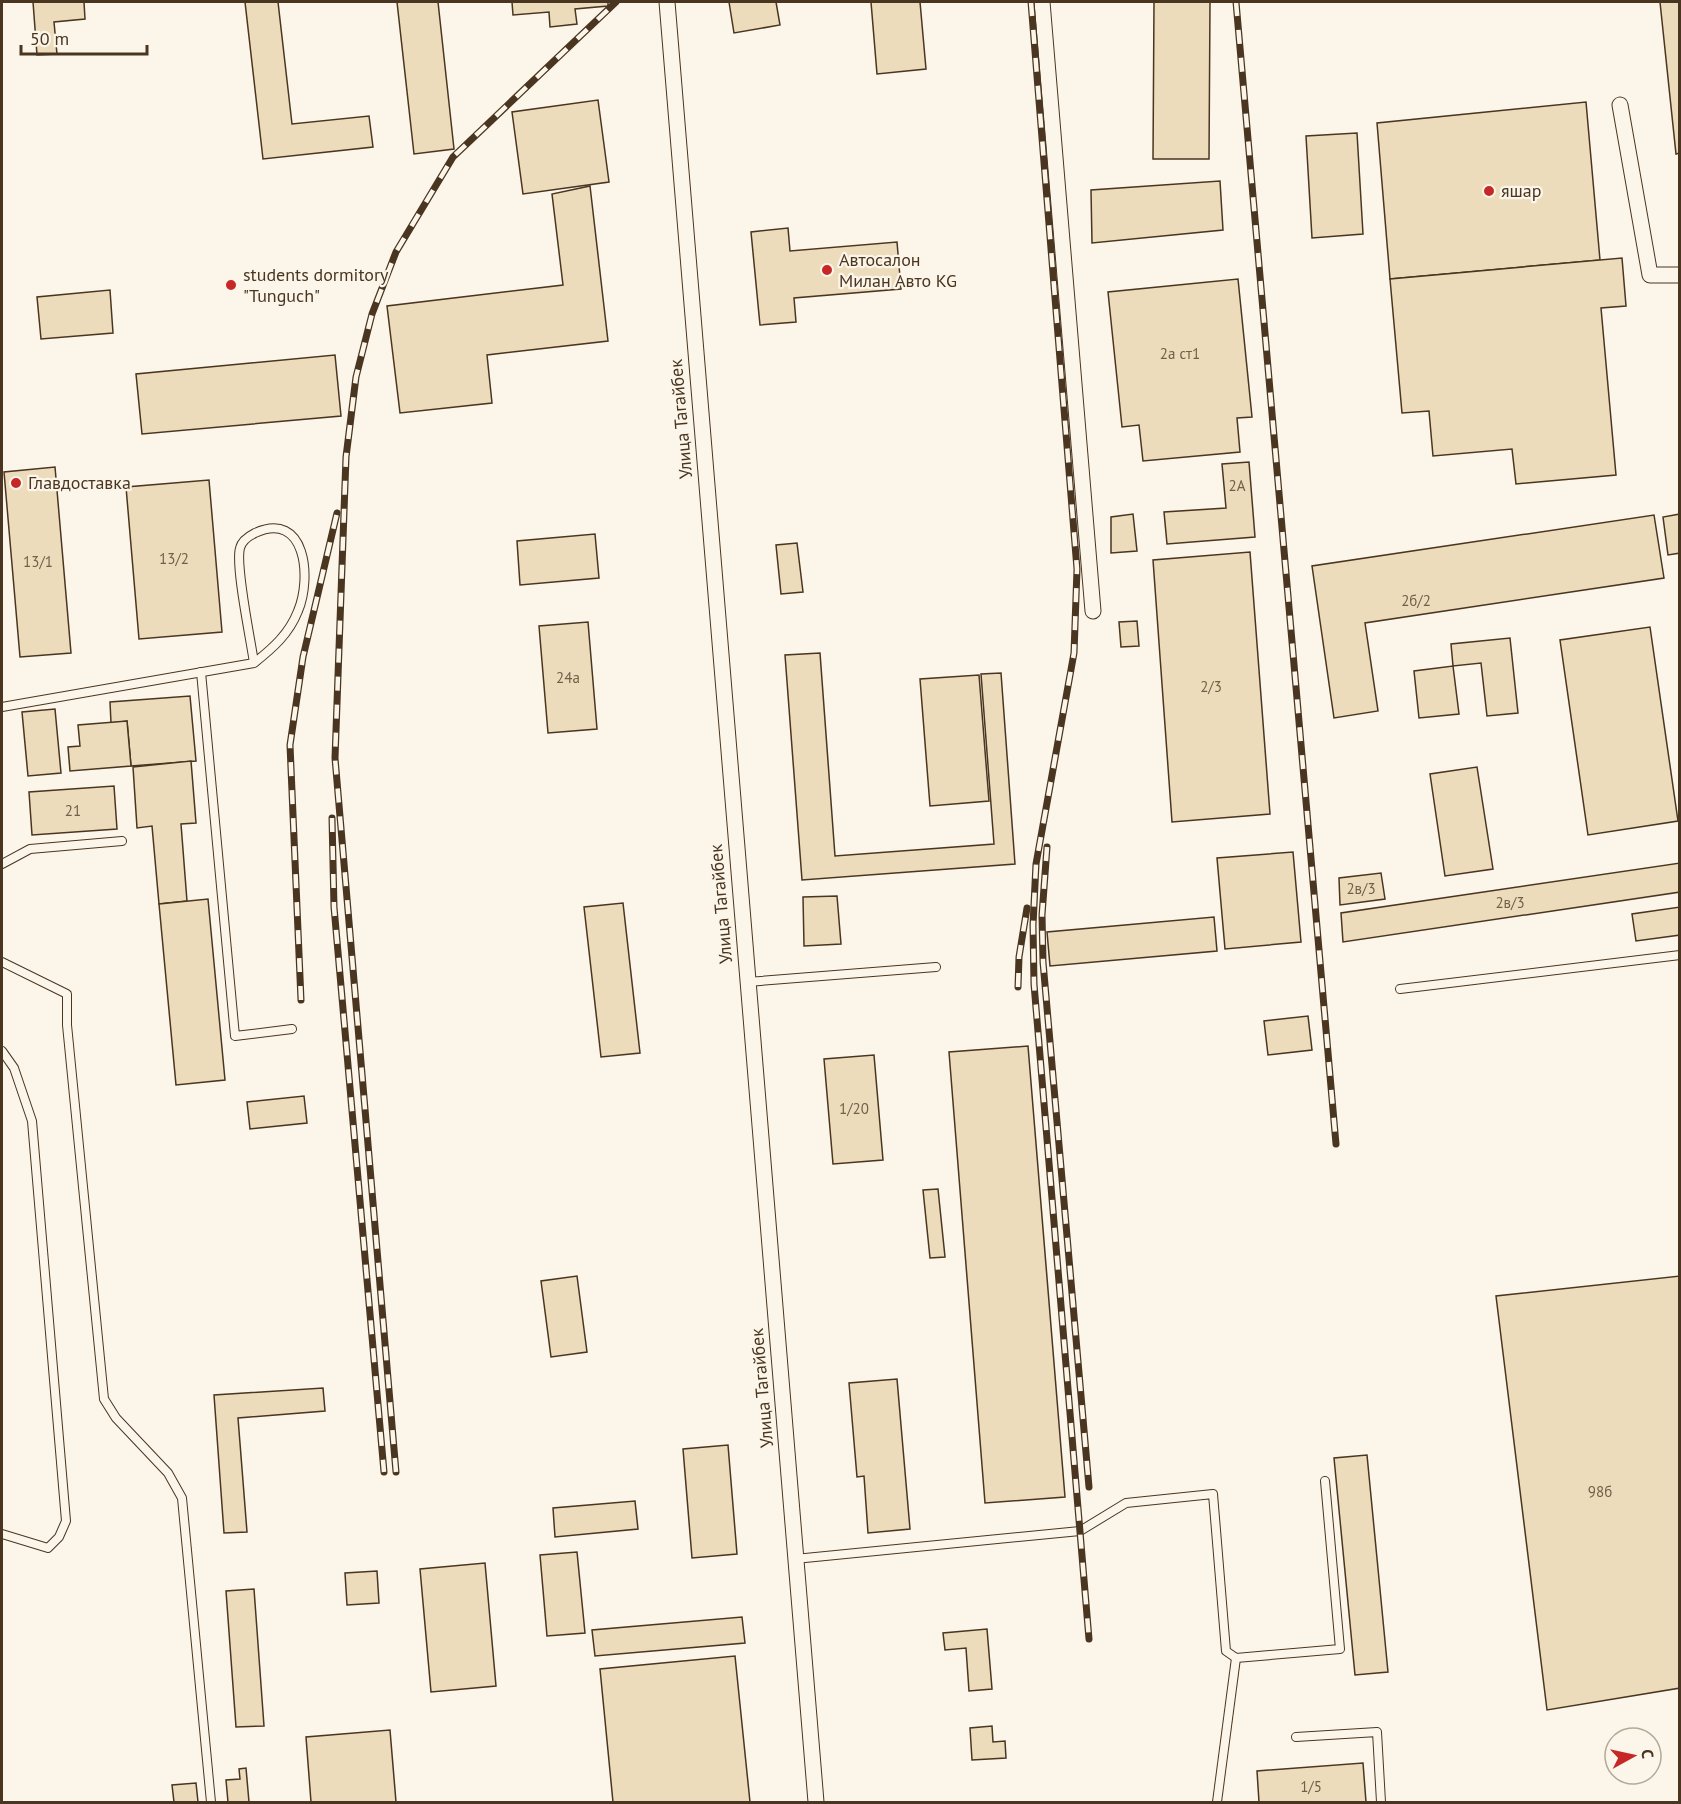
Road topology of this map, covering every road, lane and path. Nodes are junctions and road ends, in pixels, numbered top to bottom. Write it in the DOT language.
graph roads {
  1 [pos="667,2"];
  2 [pos="1042,2"];
  3 [pos="1620,105"];
  4 [pos="1680,275"];
  5 [pos="1094,611"];
  6 [pos="254,663"];
  7 [pos="201,672"];
  8 [pos="2,701"];
  9 [pos="2,707"];
  10 [pos="122,841"];
  11 [pos="2,864"];
  12 [pos="1680,955"];
  13 [pos="2,962"];
  14 [pos="936,967"];
  15 [pos="747,982"];
  16 [pos="1400,989"];
  17 [pos="292,1029"];
  18 [pos="2,1051"];
  19 [pos="1325,1481"];
  20 [pos="2,1534"];
  21 [pos="795,1559"];
  22 [pos="1236,1658"];
  23 [pos="1296,1737"];
  24 [pos="211,1803"];
  25 [pos="816,1803"];
  26 [pos="1217,1803"];
  27 [pos="1381,1803"];
  1 -- 15 [label="street, Улица Тагайбек"];
  2 -- 5 [label="street"];
  3 -- 4 [label="street"];
  6 -- 6 [label="lane"];
  6 -- 7 [label="lane"];
  7 -- 9 [label="lane"];
  7 -- 17 [label="lane"];
  8 -- 9 [label="lane"];
  10 -- 11 [label="lane"];
  12 -- 16 [label="lane"];
  13 -- 24 [label="lane"];
  14 -- 15 [label="lane"];
  15 -- 21 [label="street, Улица Тагайбек"];
  18 -- 20 [label="lane"];
  19 -- 22 [label="lane"];
  21 -- 22 [label="lane"];
  21 -- 25 [label="street, Улица Тагайбек"];
  22 -- 26 [label="lane"];
  23 -- 27 [label="lane"];
}
